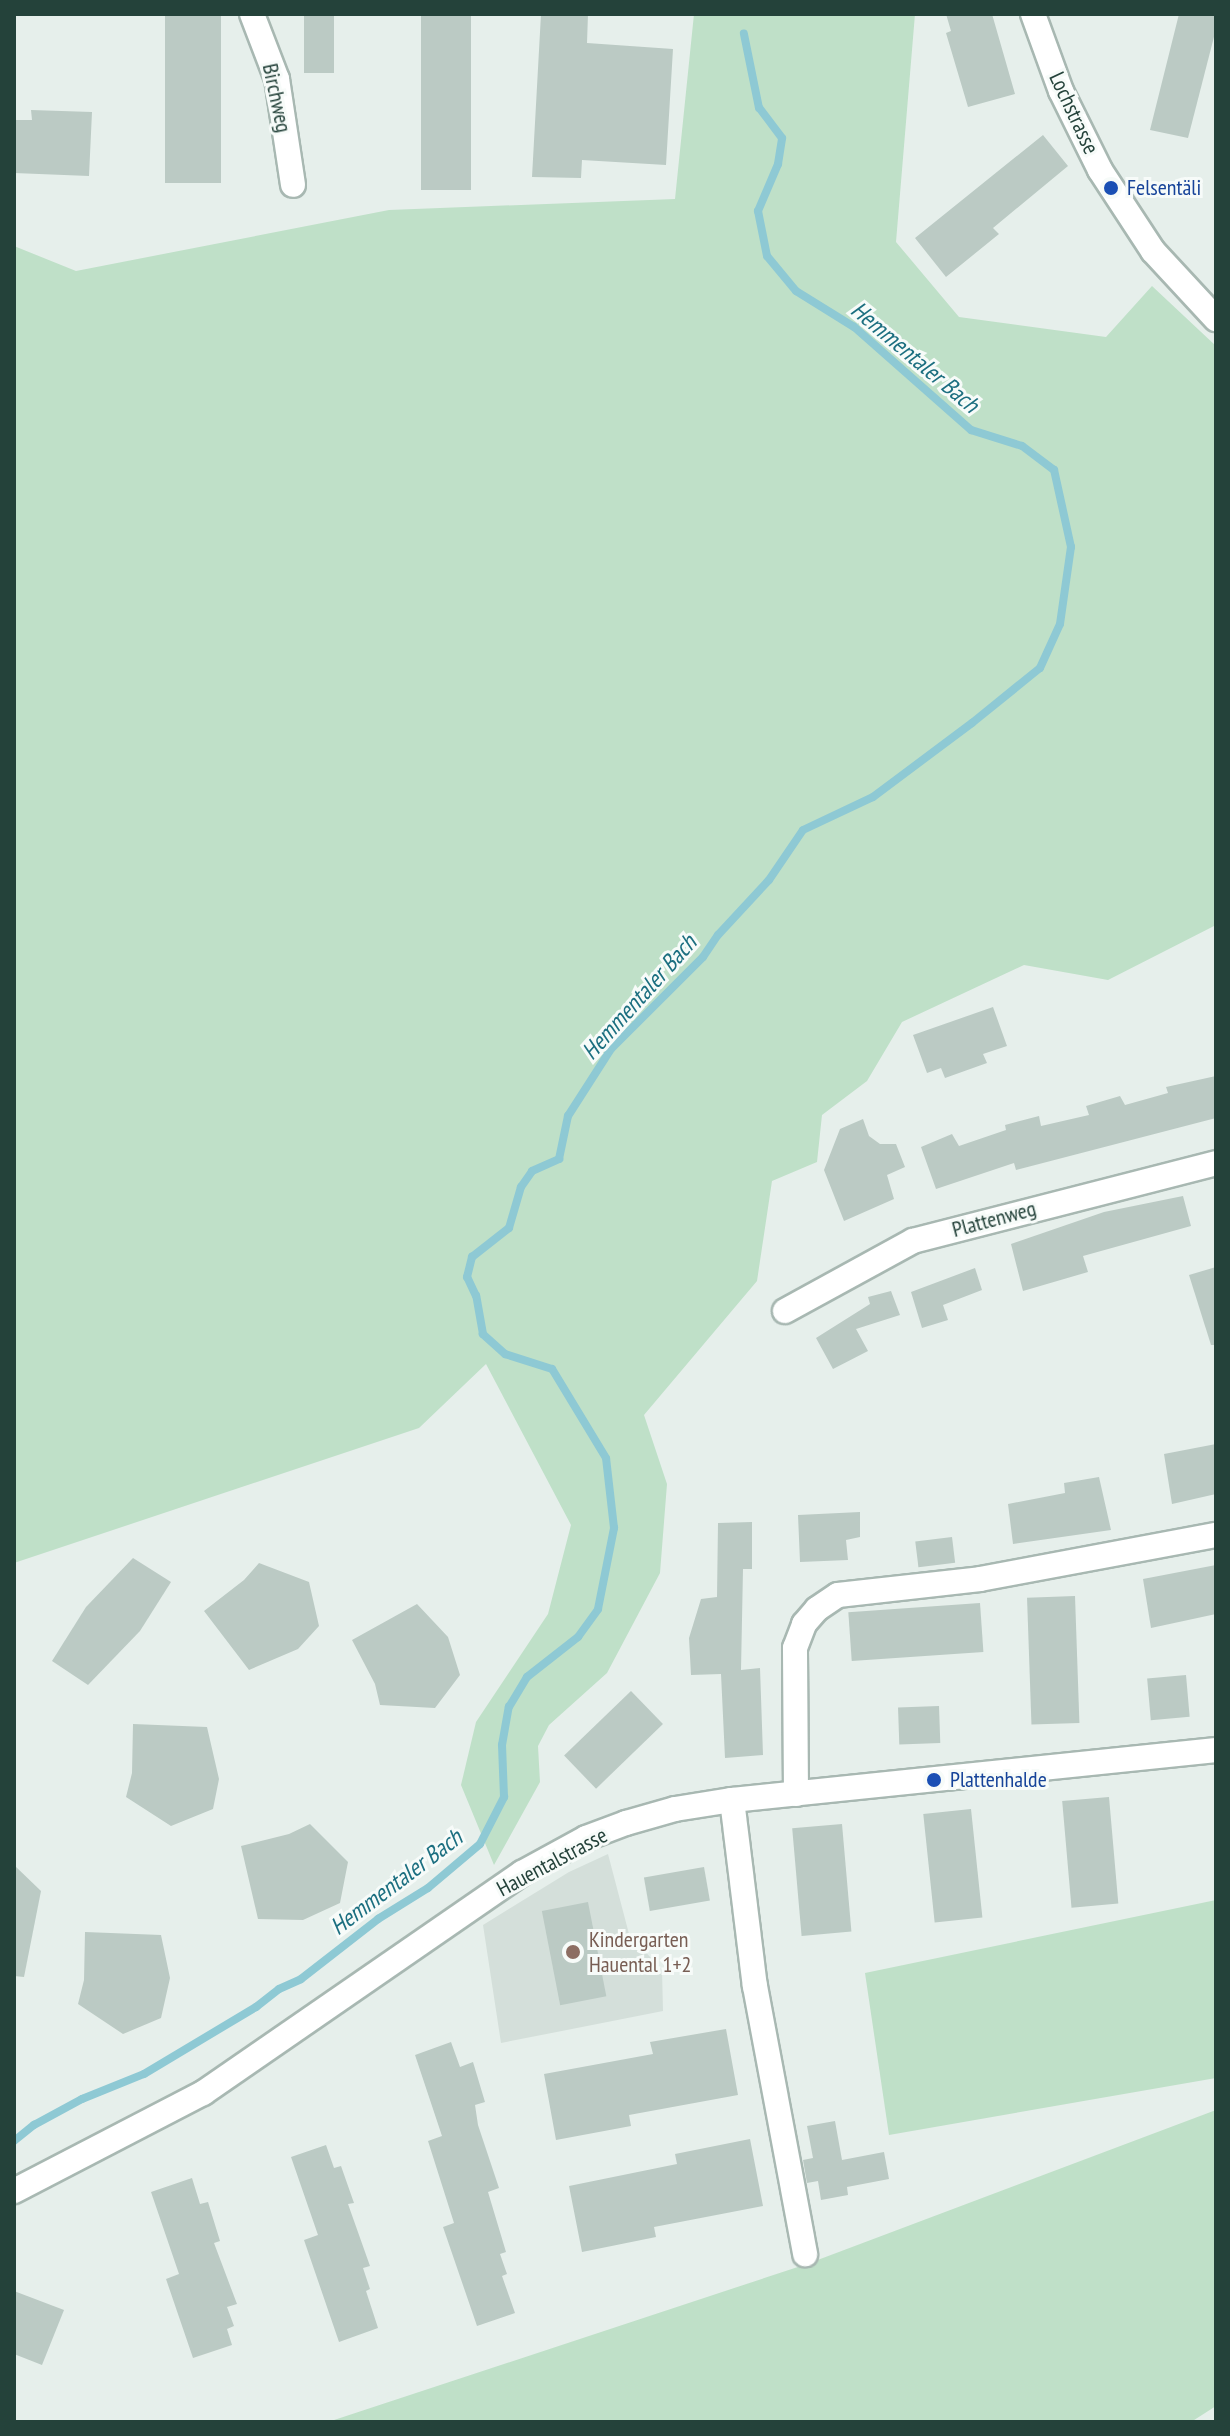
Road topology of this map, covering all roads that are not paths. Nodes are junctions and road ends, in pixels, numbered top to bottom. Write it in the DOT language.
graph roads {
  1 [pos="252,14"];
  2 [pos="1033,14"];
  3 [pos="293,185"];
  4 [pos="1216,319"];
  5 [pos="1216,1163"];
  6 [pos="785,1311"];
  7 [pos="1216,1535"];
  8 [pos="1216,1750"];
  9 [pos="796,1794"];
  10 [pos="732,1800"];
  11 [pos="14,2191"];
  12 [pos="805,2254"];
  1 -- 3 [label="street, Birchweg"];
  2 -- 4 [label="street, Lochstrasse"];
  5 -- 6 [label="street, Plattenweg"];
  7 -- 9 [label="street"];
  8 -- 9 [label="street, Hauentalstrasse"];
  9 -- 10 [label="street, Hauentalstrasse"];
  10 -- 11 [label="street, Hauentalstrasse"];
  10 -- 12 [label="street"];
}
